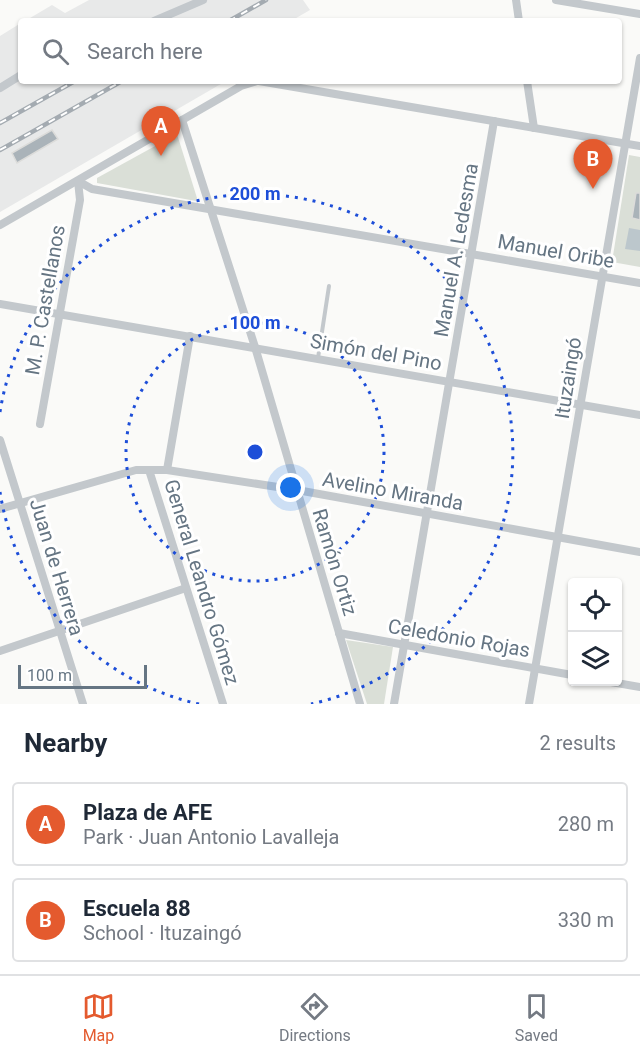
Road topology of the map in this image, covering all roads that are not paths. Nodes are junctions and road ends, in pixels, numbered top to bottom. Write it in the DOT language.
graph roads {
  1 [pos="203,0"];
  2 [pos="516,0"];
  3 [pos="556,0"];
  4 [pos="640,14"];
  5 [pos="161,18"];
  6 [pos="519,18"];
  7 [pos="640,58"];
  8 [pos="18,77"];
  9 [pos="248,84"];
  10 [pos="276,84"];
  11 [pos="527,84"];
  12 [pos="0,88"];
  13 [pos="182,120"];
  14 [pos="494,121"];
  15 [pos="534,128"];
  16 [pos="625,144"];
  17 [pos="640,146"];
  18 [pos="78,181"];
  19 [pos="210,208"];
  20 [pos="0,225"];
  21 [pos="473,253"];
  22 [pos="601,276"];
  23 [pos="640,283"];
  24 [pos="329,286"];
  25 [pos="0,304"];
  26 [pos="59,313"];
  27 [pos="190,336"];
  28 [pos="255,347"];
  29 [pos="318,358"];
  30 [pos="450,381"];
  31 [pos="580,405"];
  32 [pos="640,415"];
  33 [pos="40,424"];
  34 [pos="0,440"];
  35 [pos="149,470"];
  36 [pos="167,470"];
  37 [pos="297,490"];
  38 [pos="20,504"];
  39 [pos="0,509"];
  40 [pos="426,514"];
  41 [pos="557,538"];
  42 [pos="640,552"];
  43 [pos="186,588"];
  44 [pos="60,632"];
  45 [pos="339,633"];
  46 [pos="404,645"];
  47 [pos="0,651"];
  48 [pos="535,668"];
  49 [pos="568,674"];
  50 [pos="622,683"];
  51 [pos="640,687"];
  52 [pos="83,704"];
  53 [pos="223,704"];
  54 [pos="360,704"];
  55 [pos="394,704"];
  56 [pos="529,704"];
  1 -- 5 [label="street"];
  2 -- 6 [label="street"];
  3 -- 4 [label="street"];
  7 -- 16 [label="street, Ituzaingó"];
  8 -- 12 [label="street"];
  9 -- 13 [label="street"];
  10 -- 14 [label="street"];
  11 -- 15 [label="street"];
  13 -- 18 [label="street"];
  13 -- 19 [label="street, Ramón Ortiz"];
  14 -- 15 [label="street"];
  14 -- 21 [label="street, Manuel A. Ledesma"];
  15 -- 16 [label="street"];
  16 -- 17 [label="street"];
  16 -- 22 [label="street, Ituzaingó"];
  18 -- 19 [label="street, Manuel Oribe"];
  18 -- 20 [label="street"];
  18 -- 26 [label="street, M. P. Castellanos"];
  19 -- 21 [label="street, Manuel Oribe"];
  19 -- 28 [label="street, Ramón Ortiz"];
  21 -- 22 [label="street, Manuel Oribe"];
  21 -- 30 [label="street, Manuel A. Ledesma"];
  22 -- 23 [label="street, Manuel Oribe"];
  22 -- 31 [label="street, Ituzaingó"];
  24 -- 29 [label="lane"];
  25 -- 26 [label="street, Simón del Pino"];
  26 -- 27 [label="street, Simón del Pino"];
  26 -- 33 [label="street, M. P. Castellanos"];
  27 -- 28 [label="street, Simón del Pino"];
  27 -- 36 [label="street, General Leandro Gómez"];
  28 -- 29 [label="street, Simón del Pino"];
  28 -- 37 [label="street, Ramón Ortiz"];
  29 -- 30 [label="street, Simón del Pino"];
  30 -- 31 [label="street, Simón del Pino"];
  30 -- 40 [label="street, Manuel A. Ledesma"];
  31 -- 32 [label="street, Simón del Pino"];
  31 -- 41 [label="street, Ituzaingó"];
  34 -- 38 [label="street, Juan de Herrera"];
  35 -- 36 [label="street, Avelino Miranda"];
  35 -- 38 [label="street, Avelino Miranda"];
  35 -- 43 [label="street, General Leandro Gómez"];
  36 -- 37 [label="street, Avelino Miranda"];
  37 -- 40 [label="street, Avelino Miranda"];
  37 -- 45 [label="street, Ramón Ortiz"];
  38 -- 39 [label="street, Avelino Miranda"];
  38 -- 44 [label="street, Juan de Herrera"];
  40 -- 41 [label="street, Avelino Miranda"];
  40 -- 46 [label="street, Manuel A. Ledesma"];
  41 -- 42 [label="street, Avelino Miranda"];
  41 -- 48 [label="street, Ituzaingó"];
  43 -- 44 [label="street"];
  43 -- 53 [label="street, General Leandro Gómez"];
  44 -- 47 [label="street"];
  44 -- 52 [label="street, Juan de Herrera"];
  45 -- 46 [label="street, Celedonio Rojas"];
  45 -- 54 [label="street, Ramón Ortiz"];
  46 -- 48 [label="street, Celedonio Rojas"];
  46 -- 55 [label="street, Manuel A. Ledesma"];
  48 -- 49 [label="street, Celedonio Rojas"];
  48 -- 56 [label="street, Ituzaingó"];
  50 -- 51 [label="street"];
}
